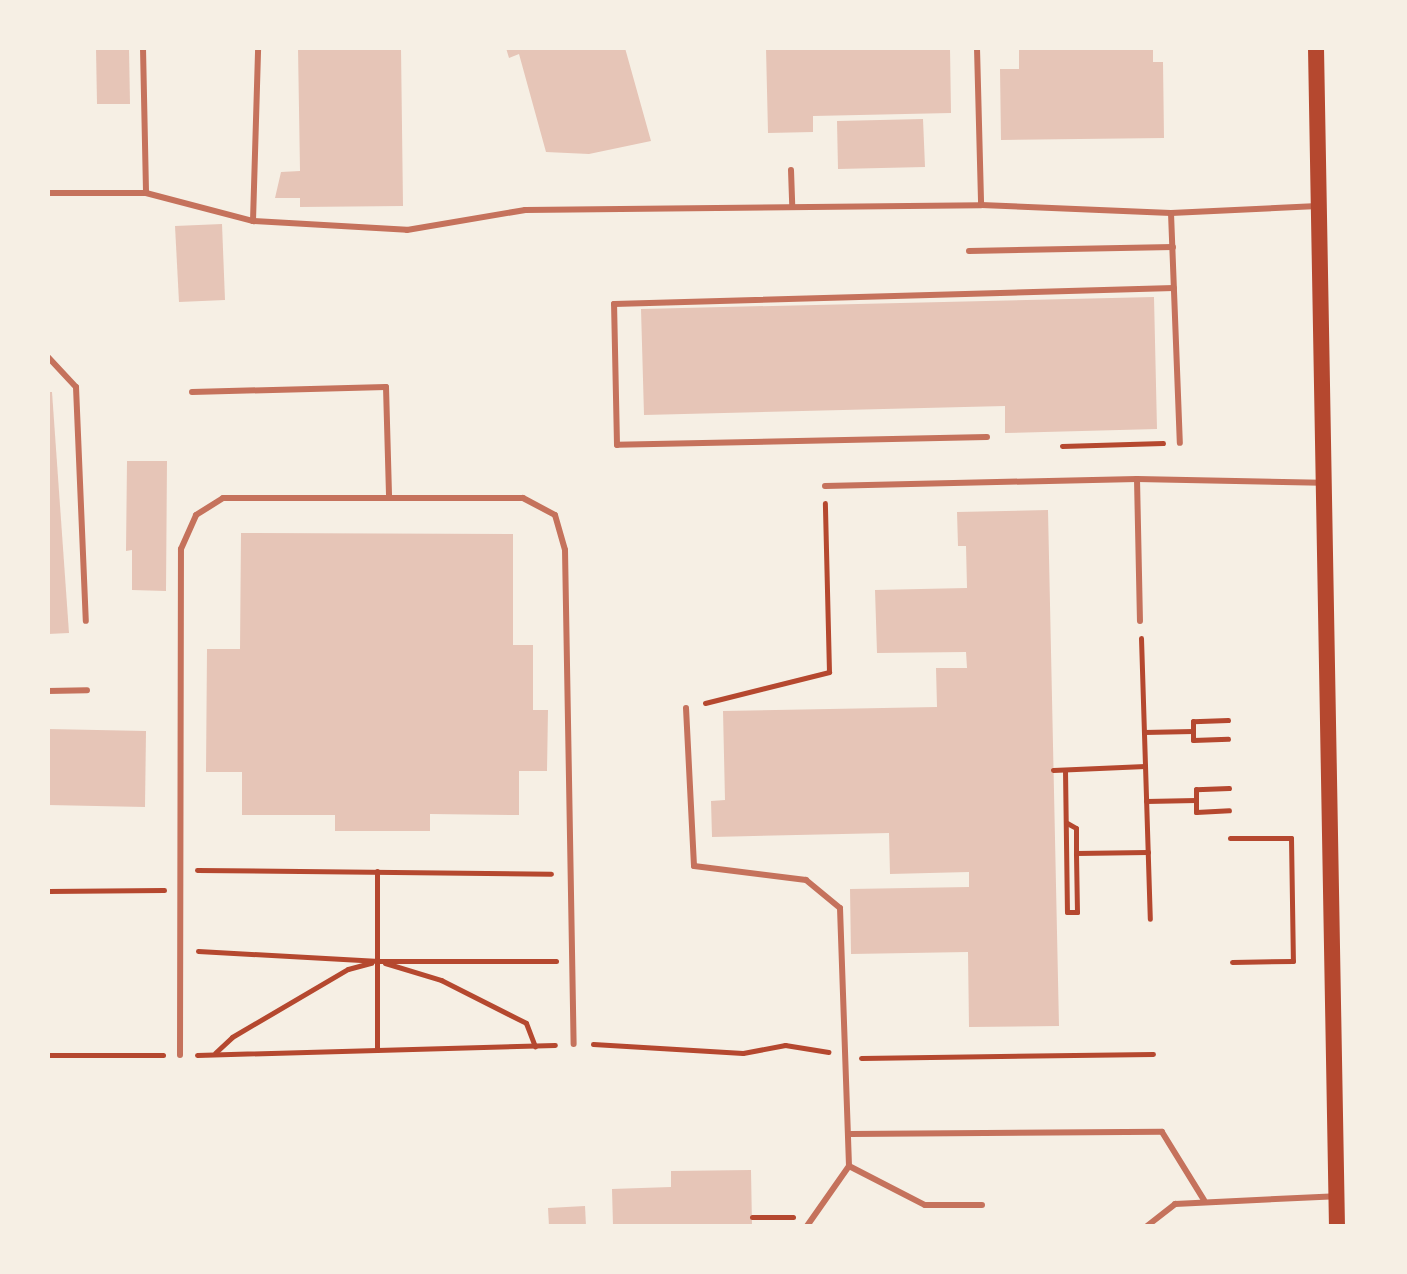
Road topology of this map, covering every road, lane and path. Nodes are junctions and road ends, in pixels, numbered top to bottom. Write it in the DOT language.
graph roads {
  1 [pos="143,48"];
  2 [pos="258,48"];
  3 [pos="977,48"];
  4 [pos="1316,48"];
  5 [pos="791,170"];
  6 [pos="48,193"];
  7 [pos="146,193"];
  8 [pos="981,205"];
  9 [pos="1318,206"];
  10 [pos="792,207"];
  11 [pos="1171,213"];
  12 [pos="253,221"];
  13 [pos="1173,247"];
  14 [pos="969,251"];
  15 [pos="1174,288"];
  16 [pos="48,357"];
  17 [pos="192,392"];
  18 [pos="987,437"];
  19 [pos="1180,443"];
  20 [pos="1062,446"];
  21 [pos="1137,479"];
  22 [pos="1321,483"];
  23 [pos="825,486"];
  24 [pos="389,496"];
  25 [pos="86,621"];
  26 [pos="1140,621"];
  27 [pos="87,690"];
  28 [pos="48,691"];
  29 [pos="686,708"];
  30 [pos="1228,720"];
  31 [pos="1193,731"];
  32 [pos="1144,732"];
  33 [pos="1228,739"];
  34 [pos="1145,766"];
  35 [pos="1053,770"];
  36 [pos="1065,770"];
  37 [pos="1229,788"];
  38 [pos="1196,800"];
  39 [pos="1146,801"];
  40 [pos="1229,810"];
  41 [pos="1066,822"];
  42 [pos="1230,838"];
  43 [pos="1148,852"];
  44 [pos="1076,853"];
  45 [pos="181,870"];
  46 [pos="377,871"];
  47 [pos="1292,871"];
  48 [pos="1303,871"];
  49 [pos="572,874"];
  50 [pos="181,890"];
  51 [pos="48,891"];
  52 [pos="1150,919"];
  53 [pos="170,950"];
  54 [pos="181,950"];
  55 [pos="379,961"];
  56 [pos="573,961"];
  57 [pos="1232,962"];
  58 [pos="574,1044"];
  59 [pos="535,1046"];
  60 [pos="377,1050"];
  61 [pos="214,1054"];
  62 [pos="1153,1054"];
  63 [pos="48,1055"];
  64 [pos="180,1055"];
  65 [pos="848,1059"];
  66 [pos="850,1134"];
  67 [pos="849,1166"];
  68 [pos="1336,1196"];
  69 [pos="1204,1200"];
  70 [pos="982,1205"];
  71 [pos="810,1216"];
  72 [pos="752,1217"];
  73 [pos="807,1226"];
  74 [pos="1147,1226"];
  75 [pos="1337,1226"];
  1 -- 7 [label="lane"];
  2 -- 12 [label="lane"];
  3 -- 8 [label="lane"];
  4 -- 9 [label="main road"];
  5 -- 10 [label="lane"];
  6 -- 7 [label="lane"];
  7 -- 12 [label="lane"];
  8 -- 10 [label="lane"];
  8 -- 11 [label="lane"];
  9 -- 11 [label="lane"];
  9 -- 22 [label="main road"];
  10 -- 12 [label="lane"];
  11 -- 13 [label="lane"];
  13 -- 14 [label="lane"];
  13 -- 15 [label="lane"];
  15 -- 18 [label="lane"];
  15 -- 19 [label="lane"];
  16 -- 25 [label="lane"];
  17 -- 24 [label="lane"];
  19 -- 20 [label="path"];
  21 -- 22 [label="lane"];
  21 -- 23 [label="lane"];
  21 -- 26 [label="lane"];
  22 -- 68 [label="main road"];
  23 -- 29 [label="path"];
  24 -- 45 [label="lane"];
  24 -- 49 [label="lane"];
  26 -- 32 [label="path"];
  27 -- 28 [label="lane"];
  29 -- 65 [label="lane"];
  30 -- 31 [label="path"];
  31 -- 32 [label="path"];
  31 -- 33 [label="path"];
  32 -- 34 [label="path"];
  34 -- 36 [label="path"];
  34 -- 39 [label="path"];
  35 -- 36 [label="path"];
  36 -- 41 [label="path"];
  37 -- 38 [label="path"];
  38 -- 39 [label="path"];
  38 -- 40 [label="path"];
  39 -- 43 [label="path"];
  41 -- 44 [label="path"];
  41 -- 44 [label="path"];
  42 -- 47 [label="path"];
  43 -- 44 [label="path"];
  43 -- 52 [label="path"];
  45 -- 46 [label="path"];
  45 -- 50 [label="lane"];
  46 -- 49 [label="path"];
  46 -- 55 [label="path"];
  47 -- 48 [label="path"];
  47 -- 57 [label="path"];
  49 -- 56 [label="lane"];
  50 -- 51 [label="path"];
  50 -- 54 [label="lane"];
  53 -- 54 [label="lane"];
  54 -- 55 [label="path"];
  54 -- 64 [label="lane"];
  55 -- 56 [label="path"];
  55 -- 59 [label="path"];
  55 -- 60 [label="path"];
  55 -- 61 [label="path"];
  56 -- 58 [label="lane"];
  58 -- 59 [label="path"];
  58 -- 65 [label="path"];
  59 -- 60 [label="path"];
  60 -- 61 [label="path"];
  61 -- 64 [label="path"];
  62 -- 65 [label="path"];
  63 -- 64 [label="path"];
  65 -- 66 [label="lane"];
  66 -- 67 [label="lane"];
  66 -- 69 [label="lane"];
  67 -- 70 [label="lane"];
  67 -- 71 [label="lane"];
  68 -- 69 [label="lane"];
  68 -- 75 [label="main road"];
  69 -- 74 [label="lane"];
  71 -- 72 [label="path"];
  71 -- 73 [label="lane"];
}
